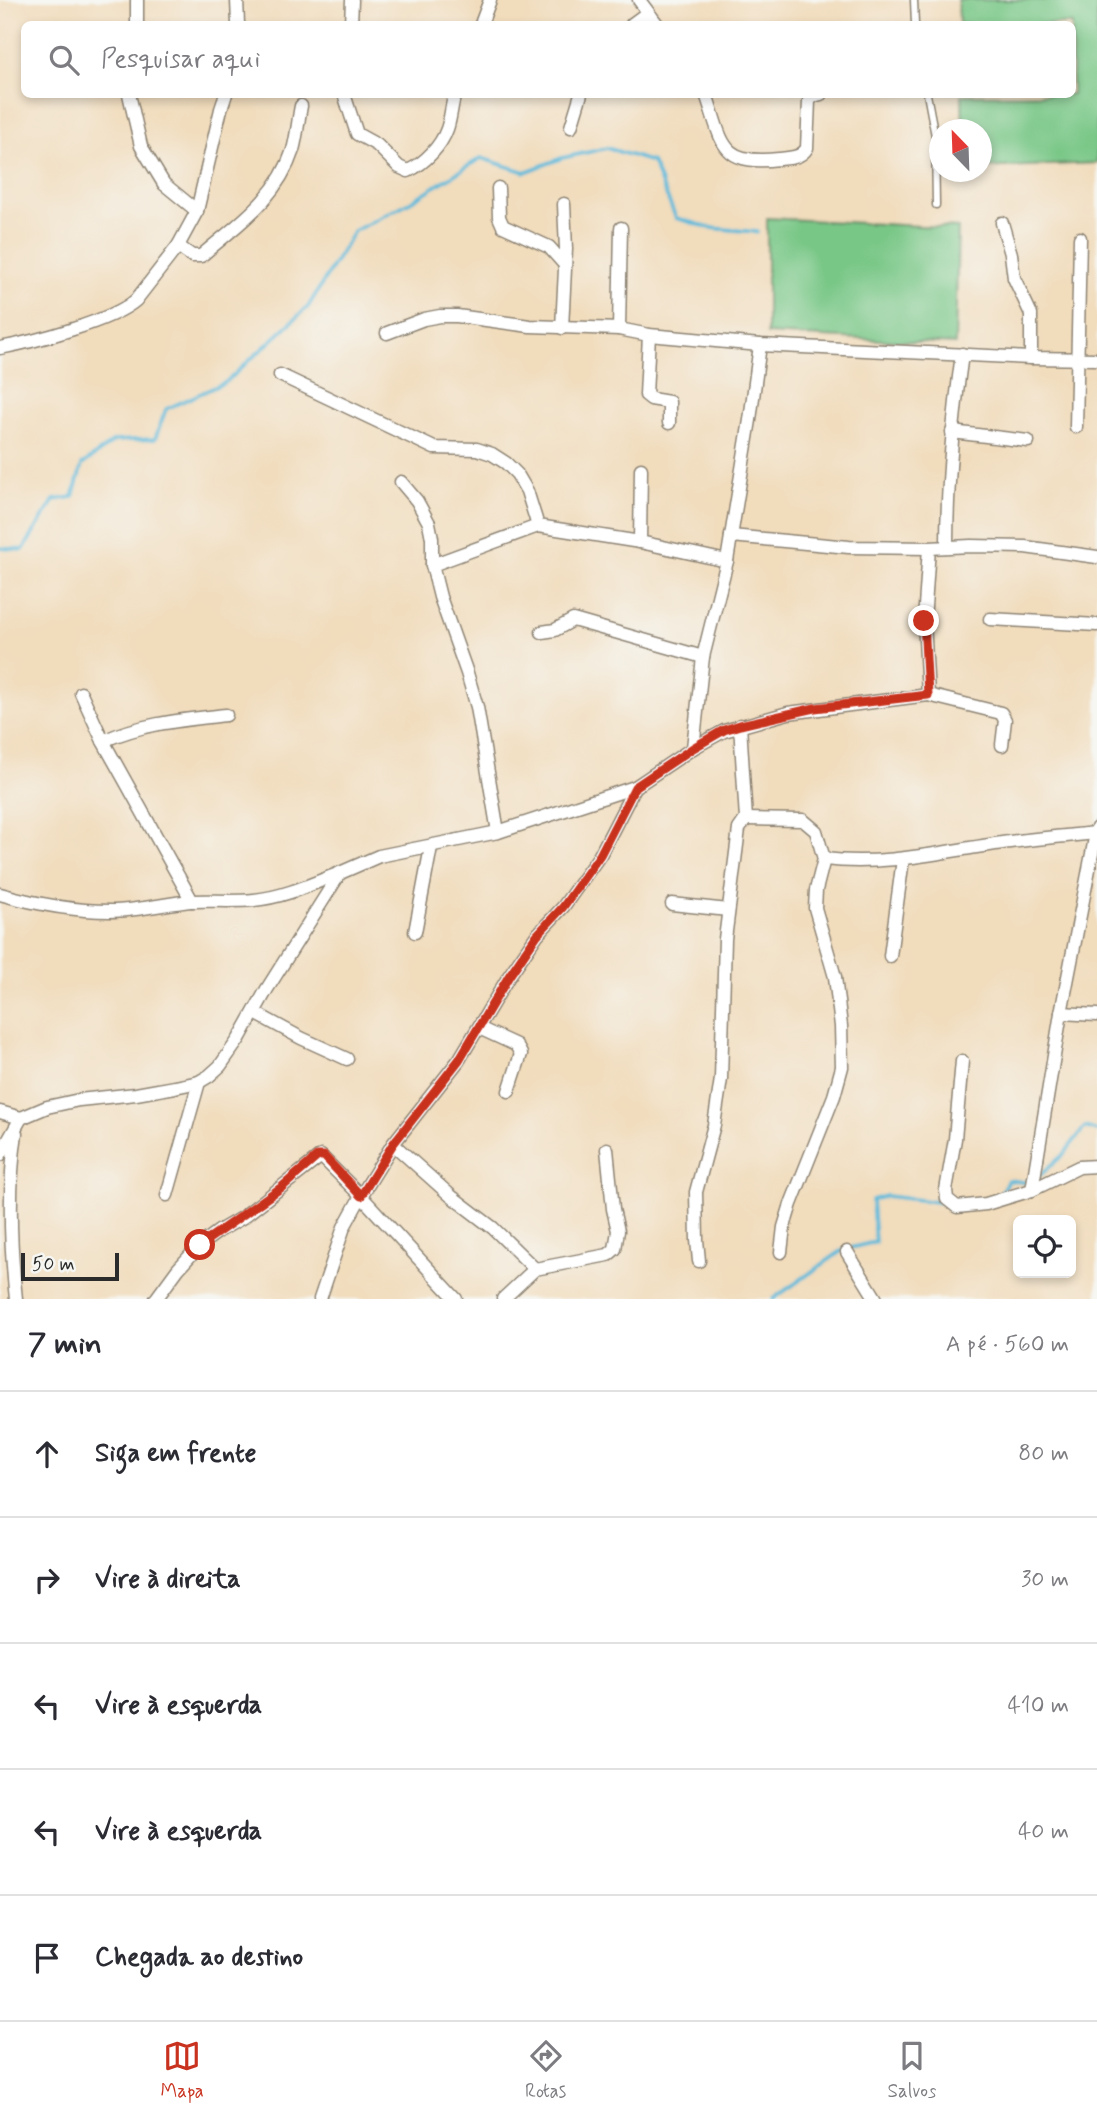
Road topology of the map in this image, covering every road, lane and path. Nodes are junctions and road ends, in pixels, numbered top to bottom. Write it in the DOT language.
graph roads {
  1 [pos="137,0"];
  2 [pos="237,0"];
  3 [pos="352,0"];
  4 [pos="490,0"];
  5 [pos="639,0"];
  6 [pos="914,0"];
  7 [pos="647,13"];
  8 [pos="137,21"];
  9 [pos="238,21"];
  10 [pos="351,21"];
  11 [pos="482,21"];
  12 [pos="636,21"];
  13 [pos="654,21"];
  14 [pos="915,21"];
  15 [pos="130,98"];
  16 [pos="224,98"];
  17 [pos="345,98"];
  18 [pos="454,98"];
  19 [pos="580,98"];
  20 [pos="707,98"];
  21 [pos="811,98"];
  22 [pos="928,98"];
  23 [pos="301,107"];
  24 [pos="571,127"];
  25 [pos="498,188"];
  26 [pos="564,204"];
  27 [pos="936,205"];
  28 [pos="197,211"];
  29 [pos="1002,223"];
  30 [pos="621,228"];
  31 [pos="1080,238"];
  32 [pos="178,246"];
  33 [pos="565,265"];
  34 [pos="562,328"];
  35 [pos="620,330"];
  36 [pos="387,333"];
  37 [pos="649,335"];
  38 [pos="760,345"];
  39 [pos="0,348"];
  40 [pos="962,354"];
  41 [pos="1031,358"];
  42 [pos="1079,358"];
  43 [pos="1097,359"];
  44 [pos="280,375"];
  45 [pos="669,423"];
  46 [pos="1076,427"];
  47 [pos="952,432"];
  48 [pos="1028,441"];
  49 [pos="641,469"];
  50 [pos="401,482"];
  51 [pos="538,526"];
  52 [pos="732,536"];
  53 [pos="640,542"];
  54 [pos="947,546"];
  55 [pos="929,548"];
  56 [pos="1097,557"];
  57 [pos="727,561"];
  58 [pos="432,565"];
  59 [pos="989,619"];
  60 [pos="1097,625"];
  61 [pos="542,632"];
  62 [pos="703,657"];
  63 [pos="81,693"];
  64 [pos="928,695"];
  65 [pos="226,715"];
  66 [pos="740,725"];
  67 [pos="103,741"];
  68 [pos="1002,745"];
  69 [pos="693,748"];
  70 [pos="635,787"];
  71 [pos="746,820"];
  72 [pos="1097,831"];
  73 [pos="498,832"];
  74 [pos="430,847"];
  75 [pos="824,859"];
  76 [pos="903,859"];
  77 [pos="340,873"];
  78 [pos="0,894"];
  79 [pos="191,901"];
  80 [pos="672,904"];
  81 [pos="728,910"];
  82 [pos="415,932"];
  83 [pos="890,956"];
  84 [pos="255,1013"];
  85 [pos="1061,1013"];
  86 [pos="1097,1015"];
  87 [pos="479,1028"];
  88 [pos="347,1059"];
  89 [pos="962,1061"];
  90 [pos="199,1082"];
  91 [pos="509,1091"];
  92 [pos="0,1112"];
  93 [pos="19,1122"];
  94 [pos="393,1144"];
  95 [pos="607,1149"];
  96 [pos="0,1155"];
  97 [pos="1097,1166"];
  98 [pos="1031,1190"];
  99 [pos="167,1195"];
  100 [pos="361,1196"];
  101 [pos="781,1252"];
  102 [pos="847,1252"];
  103 [pos="699,1261"];
  104 [pos="535,1269"];
  105 [pos="16,1299"];
  106 [pos="156,1299"];
  107 [pos="320,1299"];
  108 [pos="456,1299"];
  109 [pos="503,1299"];
  110 [pos="876,1299"];
  1 -- 8 [label="street"];
  2 -- 9 [label="street"];
  3 -- 10 [label="street"];
  4 -- 11 [label="street"];
  5 -- 7 [label="street"];
  6 -- 14 [label="lane"];
  7 -- 12 [label="street"];
  7 -- 13 [label="street"];
  15 -- 28 [label="street"];
  16 -- 28 [label="street"];
  17 -- 18 [label="street"];
  19 -- 24 [label="street"];
  20 -- 21 [label="street"];
  22 -- 27 [label="lane"];
  23 -- 32 [label="street"];
  25 -- 33 [label="street"];
  26 -- 33 [label="street"];
  28 -- 32 [label="street"];
  29 -- 41 [label="street"];
  30 -- 35 [label="street"];
  31 -- 42 [label="street"];
  32 -- 39 [label="street"];
  33 -- 34 [label="street"];
  34 -- 35 [label="street"];
  34 -- 36 [label="street"];
  35 -- 37 [label="street"];
  37 -- 38 [label="street"];
  37 -- 45 [label="street"];
  38 -- 40 [label="street"];
  38 -- 52 [label="street"];
  40 -- 41 [label="street"];
  40 -- 47 [label="street"];
  41 -- 42 [label="street"];
  42 -- 43 [label="street"];
  42 -- 46 [label="street"];
  44 -- 51 [label="street"];
  47 -- 48 [label="street"];
  47 -- 54 [label="street"];
  49 -- 53 [label="street"];
  50 -- 58 [label="street"];
  51 -- 53 [label="street"];
  51 -- 58 [label="street"];
  52 -- 55 [label="street"];
  52 -- 57 [label="street"];
  53 -- 57 [label="street"];
  54 -- 55 [label="street"];
  54 -- 56 [label="street"];
  55 -- 64 [label="street"];
  57 -- 62 [label="street"];
  58 -- 73 [label="street"];
  59 -- 60 [label="street"];
  61 -- 62 [label="street"];
  62 -- 69 [label="street"];
  63 -- 67 [label="street"];
  64 -- 66 [label="street"];
  64 -- 68 [label="street"];
  65 -- 67 [label="street"];
  66 -- 69 [label="street"];
  66 -- 71 [label="street"];
  67 -- 79 [label="street"];
  69 -- 70 [label="street"];
  70 -- 73 [label="street"];
  70 -- 87 [label="street"];
  71 -- 75 [label="street"];
  71 -- 81 [label="street"];
  72 -- 76 [label="street"];
  72 -- 85 [label="street"];
  73 -- 74 [label="street"];
  74 -- 77 [label="street"];
  74 -- 82 [label="street"];
  75 -- 76 [label="street"];
  75 -- 101 [label="street"];
  76 -- 83 [label="street"];
  77 -- 79 [label="street"];
  77 -- 84 [label="street"];
  78 -- 79 [label="street"];
  80 -- 81 [label="street"];
  81 -- 103 [label="street"];
  84 -- 88 [label="street"];
  84 -- 90 [label="street"];
  85 -- 86 [label="street"];
  85 -- 98 [label="street"];
  87 -- 91 [label="street"];
  87 -- 94 [label="street"];
  89 -- 98 [label="street"];
  90 -- 93 [label="street"];
  90 -- 99 [label="street"];
  92 -- 93 [label="street"];
  93 -- 96 [label="street"];
  93 -- 105 [label="street"];
  94 -- 100 [label="street"];
  94 -- 104 [label="street"];
  95 -- 104 [label="street"];
  97 -- 98 [label="street"];
  100 -- 106 [label="street"];
  100 -- 107 [label="street"];
  100 -- 108 [label="street"];
  102 -- 110 [label="street"];
  104 -- 109 [label="street"];
}
